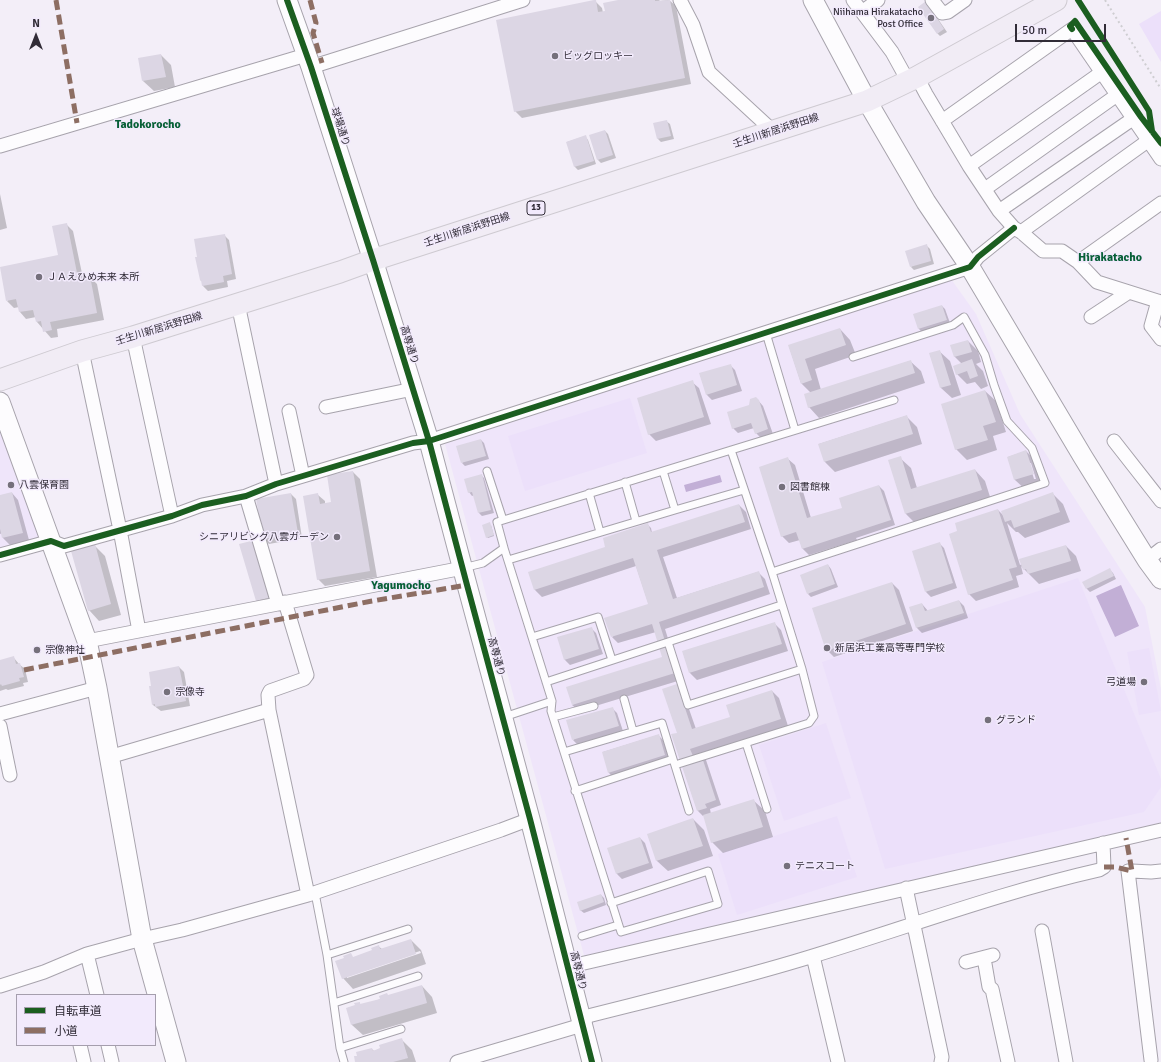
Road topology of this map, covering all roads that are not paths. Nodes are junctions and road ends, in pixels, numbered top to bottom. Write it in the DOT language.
graph roads {
  1 [pos="287,0"];
  2 [pos="680,0"];
  3 [pos="813,0"];
  4 [pos="853,0"];
  5 [pos="878,0"];
  6 [pos="932,0"];
  7 [pos="965,0"];
  8 [pos="1056,0"];
  9 [pos="519,1"];
  10 [pos="862,12"];
  11 [pos="308,61"];
  12 [pos="1102,72"];
  13 [pos="913,79"];
  14 [pos="1117,96"];
  15 [pos="867,101"];
  16 [pos="1134,118"];
  17 [pos="942,121"];
  18 [pos="774,132"];
  19 [pos="1148,140"];
  20 [pos="0,146"];
  21 [pos="1161,159"];
  22 [pos="970,166"];
  23 [pos="985,189"];
  24 [pos="1161,204"];
  25 [pos="999,211"];
  26 [pos="1018,230"];
  27 [pos="373,260"];
  28 [pos="1078,262"];
  29 [pos="970,267"];
  30 [pos="1129,292"];
  31 [pos="1160,301"];
  32 [pos="238,304"];
  33 [pos="1092,317"];
  34 [pos="766,333"];
  35 [pos="133,337"];
  36 [pos="1161,339"];
  37 [pos="82,352"];
  38 [pos="853,357"];
  39 [pos="0,380"];
  40 [pos="412,388"];
  41 [pos="894,400"];
  42 [pos="0,402"];
  43 [pos="326,407"];
  44 [pos="289,411"];
  45 [pos="795,430"];
  46 [pos="429,441"];
  47 [pos="1114,441"];
  48 [pos="731,450"];
  49 [pos="488,471"];
  50 [pos="663,471"];
  51 [pos="303,476"];
  52 [pos="625,482"];
  53 [pos="276,484"];
  54 [pos="744,490"];
  55 [pos="588,493"];
  56 [pos="246,496"];
  57 [pos="1161,501"];
  58 [pos="675,510"];
  59 [pos="172,516"];
  60 [pos="503,520"];
  61 [pos="636,521"];
  62 [pos="120,530"];
  63 [pos="600,532"];
  64 [pos="51,541"];
  65 [pos="504,548"];
  66 [pos="0,555"];
  67 [pos="1154,555"];
  68 [pos="508,560"];
  69 [pos="463,568"];
  70 [pos="772,572"];
  71 [pos="1161,579"];
  72 [pos="282,603"];
  73 [pos="782,605"];
  74 [pos="139,631"];
  75 [pos="532,637"];
  76 [pos="87,641"];
  77 [pos="668,642"];
  78 [pos="612,660"];
  79 [pos="802,670"];
  80 [pos="546,682"];
  81 [pos="97,688"];
  82 [pos="624,699"];
  83 [pos="552,701"];
  84 [pos="594,706"];
  85 [pos="269,710"];
  86 [pos="0,714"];
  87 [pos="502,717"];
  88 [pos="553,717"];
  89 [pos="0,726"];
  90 [pos="633,731"];
  91 [pos="746,743"];
  92 [pos="564,752"];
  93 [pos="109,756"];
  94 [pos="674,762"];
  95 [pos="10,775"];
  96 [pos="575,791"];
  97 [pos="767,809"];
  98 [pos="690,811"];
  99 [pos="530,819"];
  100 [pos="1161,830"];
  101 [pos="1103,843"];
  102 [pos="1161,871"];
  103 [pos="906,888"];
  104 [pos="312,894"];
  105 [pos="611,903"];
  106 [pos="914,923"];
  107 [pos="618,926"];
  108 [pos="408,928"];
  109 [pos="1042,930"];
  110 [pos="582,936"];
  111 [pos="142,939"];
  112 [pos="87,954"];
  113 [pos="327,955"];
  114 [pos="813,956"];
  115 [pos="966,962"];
  116 [pos="567,967"];
  117 [pos="418,976"];
  118 [pos="0,986"];
  119 [pos="97,994"];
  120 [pos="334,1003"];
  121 [pos="582,1025"];
  122 [pos="400,1029"];
  123 [pos="80,1046"];
  124 [pos="108,1046"];
  125 [pos="340,1048"];
  126 [pos="1152,1060"];
  127 [pos="84,1062"];
  128 [pos="112,1062"];
  129 [pos="176,1062"];
  130 [pos="344,1062"];
  131 [pos="456,1062"];
  132 [pos="592,1062"];
  133 [pos="838,1062"];
  134 [pos="941,1062"];
  135 [pos="1008,1062"];
  136 [pos="1066,1062"];
  1 -- 11 [label="street, 球場通り"];
  2 -- 18 [label="street"];
  3 -- 15 [label="street"];
  4 -- 10 [label="street"];
  5 -- 10 [label="street"];
  6 -- 7 [label="street"];
  8 -- 13 [label="main road, 壬生川新居浜野田線 / 13"];
  9 -- 11 [label="street"];
  10 -- 13 [label="street"];
  11 -- 20 [label="street"];
  11 -- 27 [label="street, 球場通り"];
  12 -- 14 [label="street"];
  12 -- 17 [label="street"];
  12 -- 22 [label="street"];
  13 -- 15 [label="main road, 壬生川新居浜野田線 / 13"];
  13 -- 17 [label="street"];
  14 -- 16 [label="street"];
  14 -- 23 [label="street"];
  15 -- 18 [label="main road, 壬生川新居浜野田線 / 13"];
  15 -- 29 [label="street"];
  16 -- 19 [label="street"];
  16 -- 25 [label="street"];
  17 -- 22 [label="street"];
  18 -- 27 [label="main road, 壬生川新居浜野田線 / 13"];
  19 -- 21 [label="street"];
  19 -- 26 [label="street"];
  22 -- 23 [label="street"];
  23 -- 25 [label="street"];
  24 -- 28 [label="street"];
  25 -- 26 [label="street"];
  26 -- 28 [label="street"];
  26 -- 29 [label="street"];
  27 -- 32 [label="main road, 壬生川新居浜野田線 / 13"];
  27 -- 40 [label="street, 高専通り"];
  28 -- 30 [label="street"];
  29 -- 34 [label="street"];
  29 -- 67 [label="street"];
  30 -- 31 [label="street"];
  30 -- 33 [label="street"];
  31 -- 36 [label="street"];
  32 -- 35 [label="main road, 壬生川新居浜野田線 / 13"];
  32 -- 53 [label="street"];
  34 -- 45 [label="lane"];
  34 -- 46 [label="street"];
  35 -- 37 [label="main road, 壬生川新居浜野田線 / 13"];
  35 -- 59 [label="street"];
  37 -- 39 [label="main road, 壬生川新居浜野田線 / 13"];
  37 -- 62 [label="street"];
  38 -- 70 [label="lane"];
  40 -- 43 [label="street"];
  40 -- 46 [label="street, 高専通り"];
  41 -- 45 [label="lane"];
  42 -- 64 [label="street"];
  44 -- 51 [label="street"];
  45 -- 48 [label="lane"];
  46 -- 51 [label="street"];
  46 -- 69 [label="street, 高専通り"];
  47 -- 57 [label="street"];
  48 -- 50 [label="lane"];
  48 -- 54 [label="lane"];
  49 -- 60 [label="lane"];
  50 -- 52 [label="lane"];
  50 -- 58 [label="lane"];
  51 -- 53 [label="street"];
  52 -- 55 [label="lane"];
  52 -- 61 [label="lane"];
  53 -- 56 [label="street"];
  54 -- 58 [label="lane"];
  54 -- 70 [label="lane"];
  55 -- 60 [label="lane"];
  55 -- 63 [label="lane"];
  56 -- 59 [label="street"];
  56 -- 72 [label="street"];
  58 -- 61 [label="lane"];
  59 -- 62 [label="street"];
  60 -- 65 [label="lane"];
  61 -- 63 [label="lane"];
  62 -- 64 [label="street"];
  62 -- 74 [label="street"];
  63 -- 68 [label="lane"];
  64 -- 66 [label="street"];
  64 -- 76 [label="street"];
  65 -- 68 [label="lane"];
  65 -- 69 [label="lane"];
  67 -- 71 [label="street"];
  68 -- 75 [label="lane"];
  69 -- 72 [label="street"];
  69 -- 87 [label="street, 高専通り"];
  70 -- 73 [label="lane"];
  72 -- 74 [label="street"];
  72 -- 85 [label="street"];
  73 -- 77 [label="lane"];
  73 -- 79 [label="lane"];
  74 -- 76 [label="street"];
  75 -- 78 [label="lane"];
  75 -- 80 [label="lane"];
  76 -- 81 [label="street"];
  77 -- 78 [label="lane"];
  77 -- 79 [label="lane"];
  78 -- 80 [label="lane"];
  79 -- 91 [label="lane"];
  80 -- 83 [label="lane"];
  81 -- 86 [label="street"];
  81 -- 93 [label="street"];
  82 -- 90 [label="lane"];
  83 -- 87 [label="lane"];
  83 -- 88 [label="lane"];
  84 -- 88 [label="lane"];
  85 -- 93 [label="street"];
  85 -- 104 [label="street"];
  87 -- 99 [label="street, 高専通り"];
  88 -- 92 [label="lane"];
  89 -- 95 [label="street"];
  90 -- 92 [label="lane"];
  90 -- 94 [label="lane"];
  91 -- 94 [label="lane"];
  91 -- 97 [label="lane"];
  92 -- 96 [label="lane"];
  93 -- 111 [label="street"];
  94 -- 96 [label="lane"];
  94 -- 98 [label="lane"];
  96 -- 105 [label="lane"];
  99 -- 104 [label="street"];
  99 -- 116 [label="street, 高専通り"];
  100 -- 101 [label="street"];
  101 -- 103 [label="street"];
  101 -- 106 [label="street"];
  102 -- 126 [label="street"];
  103 -- 106 [label="street"];
  103 -- 116 [label="street"];
  104 -- 111 [label="street"];
  104 -- 113 [label="lane"];
  105 -- 107 [label="lane"];
  105 -- 107 [label="lane"];
  106 -- 114 [label="street"];
  106 -- 134 [label="street"];
  107 -- 110 [label="lane"];
  108 -- 113 [label="lane"];
  109 -- 136 [label="street"];
  111 -- 112 [label="street"];
  111 -- 129 [label="street"];
  112 -- 118 [label="street"];
  112 -- 119 [label="street"];
  113 -- 120 [label="lane"];
  114 -- 121 [label="street"];
  114 -- 133 [label="street"];
  115 -- 135 [label="street"];
  116 -- 121 [label="street, 高専通り"];
  117 -- 120 [label="lane"];
  120 -- 125 [label="lane"];
  121 -- 131 [label="street"];
  121 -- 132 [label="street, 高専通り"];
  122 -- 125 [label="lane"];
  123 -- 127 [label="street"];
  124 -- 128 [label="street"];
  125 -- 130 [label="lane"];
}
